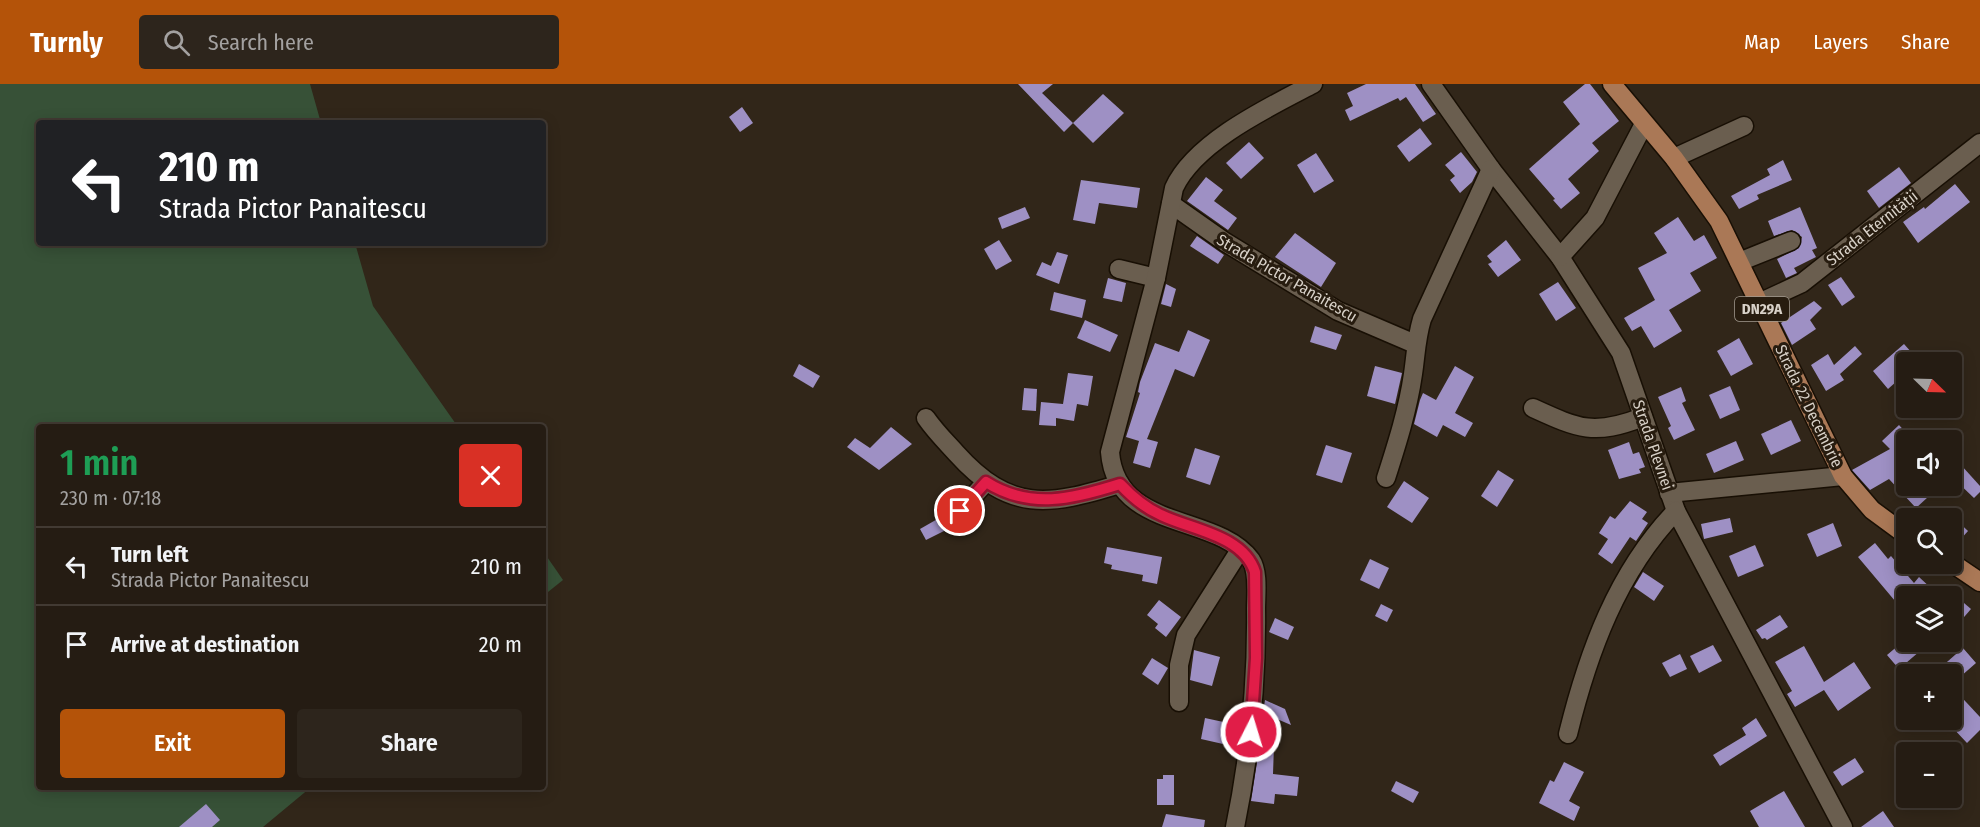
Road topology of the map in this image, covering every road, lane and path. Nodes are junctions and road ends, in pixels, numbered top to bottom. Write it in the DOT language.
graph roads {
  1 [pos="1313,84"];
  2 [pos="1431,84"];
  3 [pos="1612,84"];
  4 [pos="1644,124"];
  5 [pos="1744,126"];
  6 [pos="1980,143"];
  7 [pos="1674,158"];
  8 [pos="1491,169"];
  9 [pos="1170,204"];
  10 [pos="1791,241"];
  11 [pos="1560,257"];
  12 [pos="1739,262"];
  13 [pos="1119,269"];
  14 [pos="1156,278"];
  15 [pos="1759,303"];
  16 [pos="1415,344"];
  17 [pos="1533,408"];
  18 [pos="1643,417"];
  19 [pos="926,418"];
  20 [pos="1843,476"];
  21 [pos="1386,478"];
  22 [pos="986,482"];
  23 [pos="1120,484"];
  24 [pos="1669,493"];
  25 [pos="960,511"];
  26 [pos="1676,511"];
  27 [pos="1896,528"];
  28 [pos="1240,550"];
  29 [pos="1962,570"];
  30 [pos="1980,582"];
  31 [pos="1179,702"];
  32 [pos="1568,734"];
  33 [pos="1235,827"];
  34 [pos="1843,827"];
  1 -- 9 [label="street"];
  2 -- 8 [label="street, Strada Plevnei"];
  3 -- 4 [label="main road, Strada 22 Decembrie / DN29A"];
  4 -- 7 [label="main road, Strada 22 Decembrie / DN29A"];
  4 -- 11 [label="street"];
  5 -- 7 [label="street"];
  6 -- 15 [label="street, Strada Eternității"];
  7 -- 12 [label="main road, Strada 22 Decembrie / DN29A"];
  8 -- 11 [label="street, Strada Plevnei"];
  8 -- 16 [label="street"];
  9 -- 14 [label="street"];
  9 -- 16 [label="street, Strada Pictor Panaitescu"];
  10 -- 12 [label="street"];
  11 -- 18 [label="street, Strada Plevnei"];
  12 -- 15 [label="main road, Strada 22 Decembrie / DN29A"];
  13 -- 14 [label="street"];
  14 -- 23 [label="street"];
  15 -- 20 [label="main road, Strada 22 Decembrie / DN29A"];
  16 -- 21 [label="street"];
  17 -- 18 [label="street"];
  18 -- 24 [label="street, Strada Plevnei"];
  19 -- 22 [label="street"];
  20 -- 24 [label="street"];
  20 -- 27 [label="main road, Strada 22 Decembrie / DN29A"];
  22 -- 23 [label="street"];
  22 -- 25 [label="street"];
  23 -- 28 [label="street"];
  24 -- 26 [label="street, Strada Plevnei"];
  26 -- 32 [label="street"];
  26 -- 34 [label="street, Strada Plevnei"];
  28 -- 31 [label="street"];
  28 -- 33 [label="street"];
  29 -- 30 [label="main road"];
}
